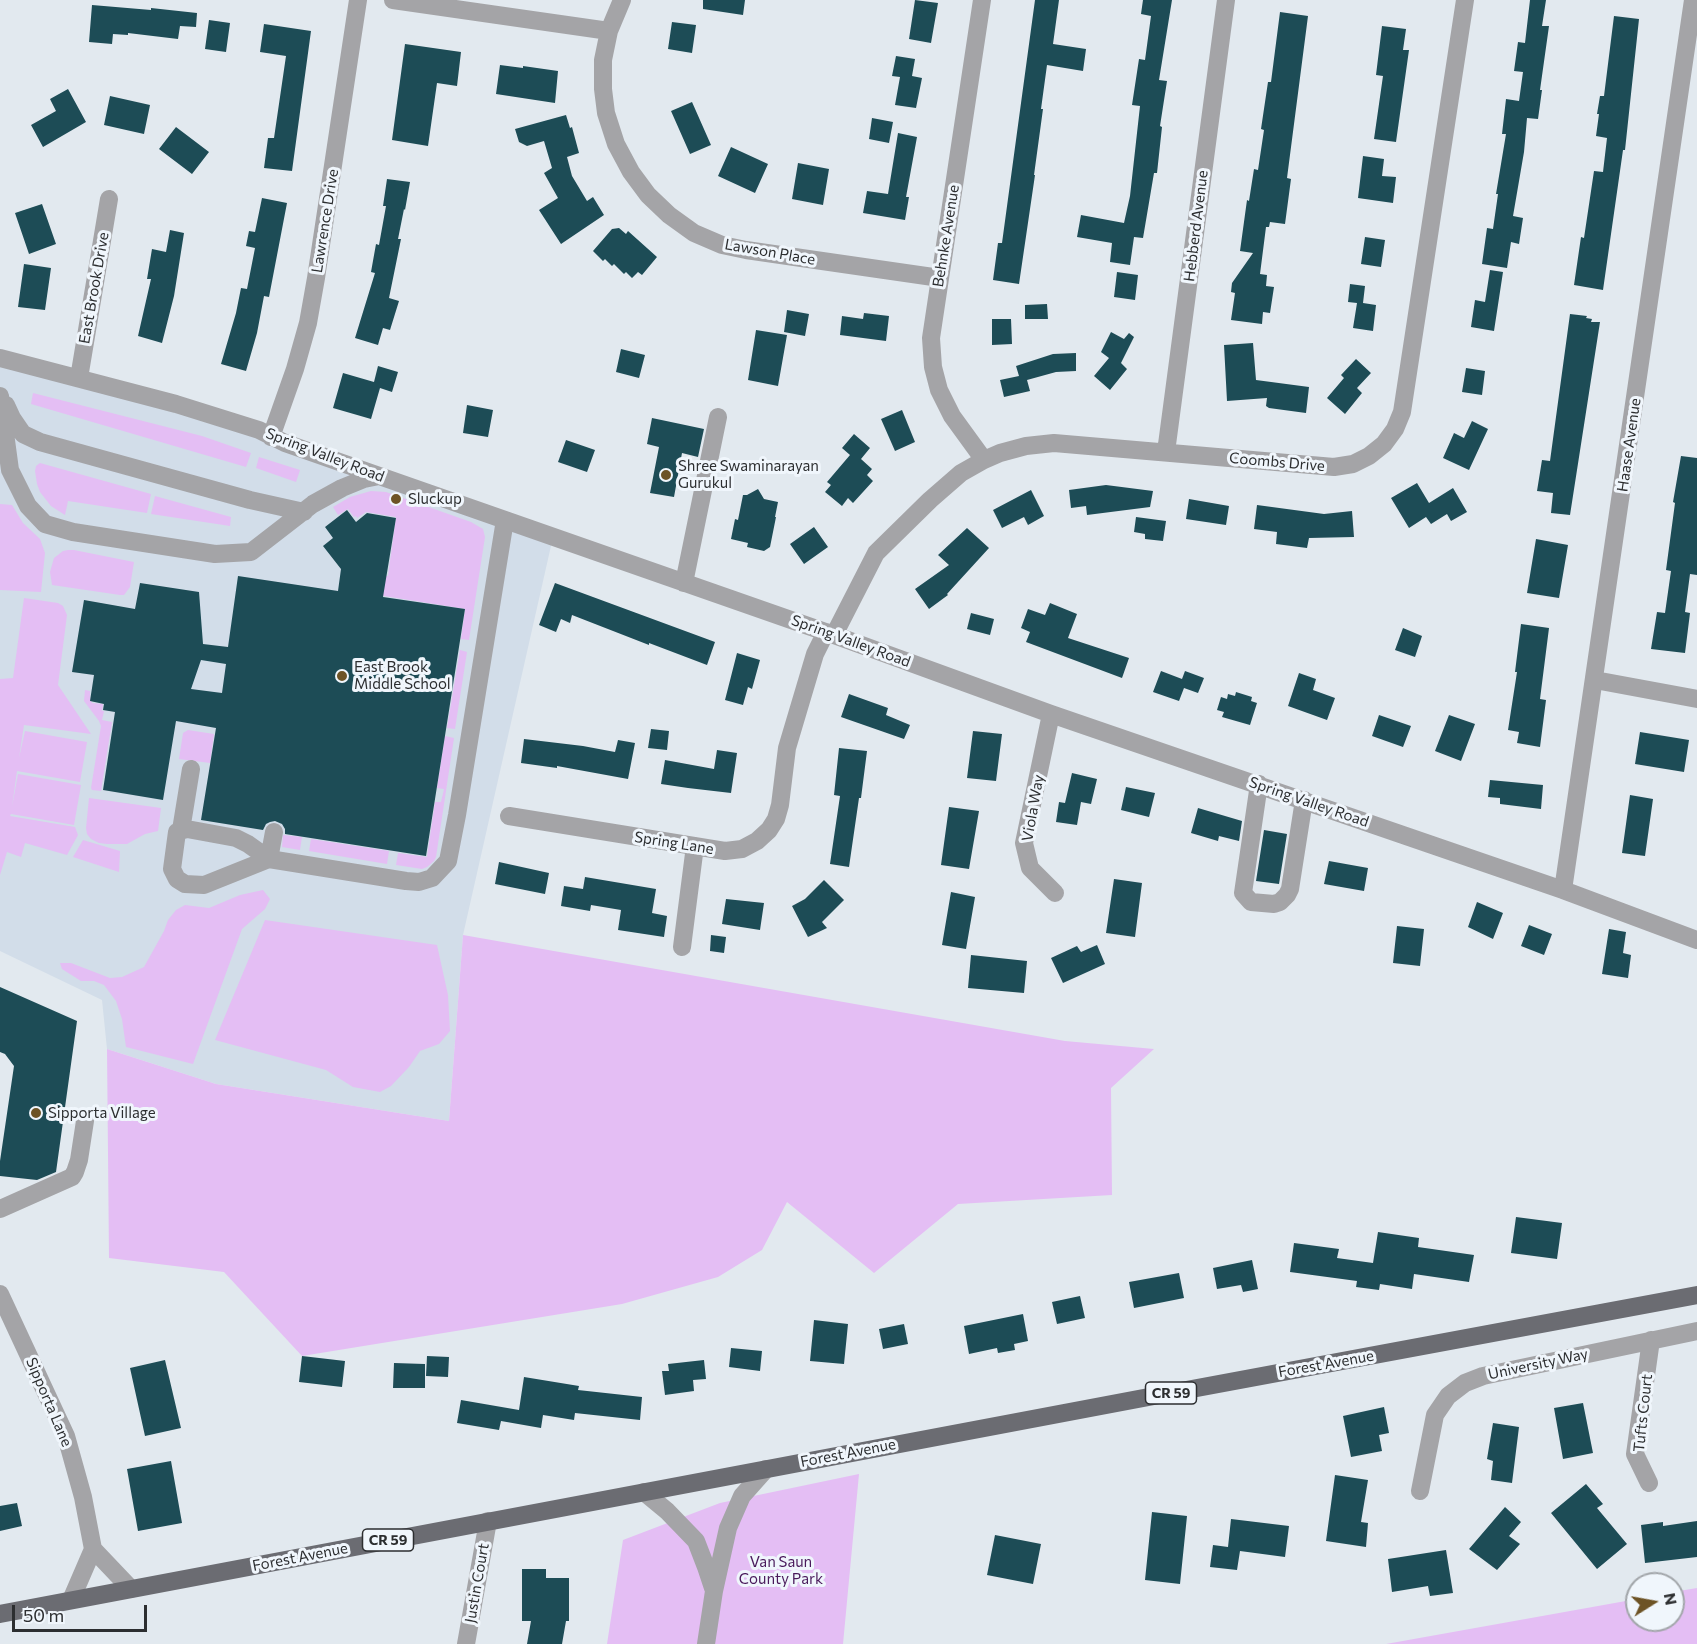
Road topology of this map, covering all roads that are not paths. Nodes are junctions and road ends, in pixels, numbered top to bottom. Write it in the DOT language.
graph roads {
  1 [pos="358,0"];
  2 [pos="393,0"];
  3 [pos="622,0"];
  4 [pos="982,0"];
  5 [pos="1226,0"];
  6 [pos="1465,0"];
  7 [pos="1693,0"];
  8 [pos="609,31"];
  9 [pos="109,199"];
  10 [pos="940,278"];
  11 [pos="0,358"];
  12 [pos="79,378"];
  13 [pos="0,394"];
  14 [pos="718,417"];
  15 [pos="271,436"];
  16 [pos="1166,452"];
  17 [pos="984,460"];
  18 [pos="379,476"];
  19 [pos="304,512"];
  20 [pos="505,520"];
  21 [pos="684,583"];
  22 [pos="830,634"];
  23 [pos="1595,680"];
  24 [pos="1697,699"];
  25 [pos="1051,714"];
  26 [pos="191,769"];
  27 [pos="1259,784"];
  28 [pos="1304,800"];
  29 [pos="509,816"];
  30 [pos="181,830"];
  31 [pos="274,832"];
  32 [pos="695,846"];
  33 [pos="268,859"];
  34 [pos="1563,890"];
  35 [pos="1055,892"];
  36 [pos="1697,940"];
  37 [pos="682,947"];
  38 [pos="85,1121"];
  39 [pos="0,1209"];
  40 [pos="0,1294"];
  41 [pos="1697,1295"];
  42 [pos="1697,1331"];
  43 [pos="1652,1340"];
  44 [pos="766,1469"];
  45 [pos="1649,1483"];
  46 [pos="1419,1491"];
  47 [pos="644,1492"];
  48 [pos="488,1521"];
  49 [pos="93,1549"];
  50 [pos="131,1589"];
  51 [pos="714,1591"];
  52 [pos="71,1600"];
  53 [pos="0,1614"];
  54 [pos="466,1644"];
  55 [pos="706,1644"];
  1 -- 15 [label="street, Lawrence Drive"];
  2 -- 8 [label="street"];
  3 -- 8 [label="street, Lawson Place"];
  4 -- 10 [label="street, Behnke Avenue"];
  5 -- 16 [label="street, Hebberd Avenue"];
  6 -- 16 [label="street, Coombs Drive"];
  7 -- 23 [label="street, Haase Avenue"];
  8 -- 10 [label="street, Lawson Place"];
  9 -- 12 [label="street, East Brook Drive"];
  10 -- 17 [label="street, Behnke Avenue"];
  11 -- 12 [label="street, Spring Valley Road"];
  12 -- 15 [label="street, Spring Valley Road"];
  13 -- 19 [label="street"];
  13 -- 19 [label="street"];
  14 -- 21 [label="street"];
  15 -- 18 [label="street, Spring Valley Road"];
  16 -- 17 [label="street, Coombs Drive"];
  17 -- 22 [label="street, Coombs Drive"];
  18 -- 19 [label="street"];
  18 -- 20 [label="street, Spring Valley Road"];
  20 -- 21 [label="street, Spring Valley Road"];
  20 -- 33 [label="street"];
  21 -- 22 [label="street, Spring Valley Road"];
  22 -- 25 [label="street, Spring Valley Road"];
  22 -- 32 [label="street, Spring Lane"];
  23 -- 24 [label="street"];
  23 -- 34 [label="street, Haase Avenue"];
  25 -- 27 [label="street, Spring Valley Road"];
  25 -- 35 [label="street, Viola Way"];
  26 -- 30 [label="street"];
  27 -- 28 [label="street, Spring Valley Road"];
  27 -- 28 [label="street"];
  28 -- 34 [label="street, Spring Valley Road"];
  29 -- 32 [label="street, Spring Lane"];
  30 -- 33 [label="street"];
  30 -- 33 [label="street"];
  31 -- 33 [label="street"];
  32 -- 37 [label="street"];
  34 -- 36 [label="street, Spring Valley Road"];
  38 -- 39 [label="street"];
  40 -- 49 [label="street, Sipporta Lane"];
  41 -- 44 [label="main road, Forest Avenue / CR 59"];
  42 -- 43 [label="street, University Way"];
  43 -- 45 [label="street, Tufts Court"];
  43 -- 46 [label="street, University Way"];
  44 -- 47 [label="main road, Forest Avenue / CR 59"];
  44 -- 51 [label="street"];
  47 -- 48 [label="main road, Forest Avenue / CR 59"];
  47 -- 51 [label="street"];
  48 -- 50 [label="main road, Forest Avenue / CR 59"];
  48 -- 54 [label="street, Justin Court"];
  49 -- 50 [label="street"];
  49 -- 52 [label="street"];
  50 -- 52 [label="main road, Forest Avenue / CR 59"];
  51 -- 55 [label="street"];
  52 -- 53 [label="main road, Forest Avenue / CR 59"];
}
